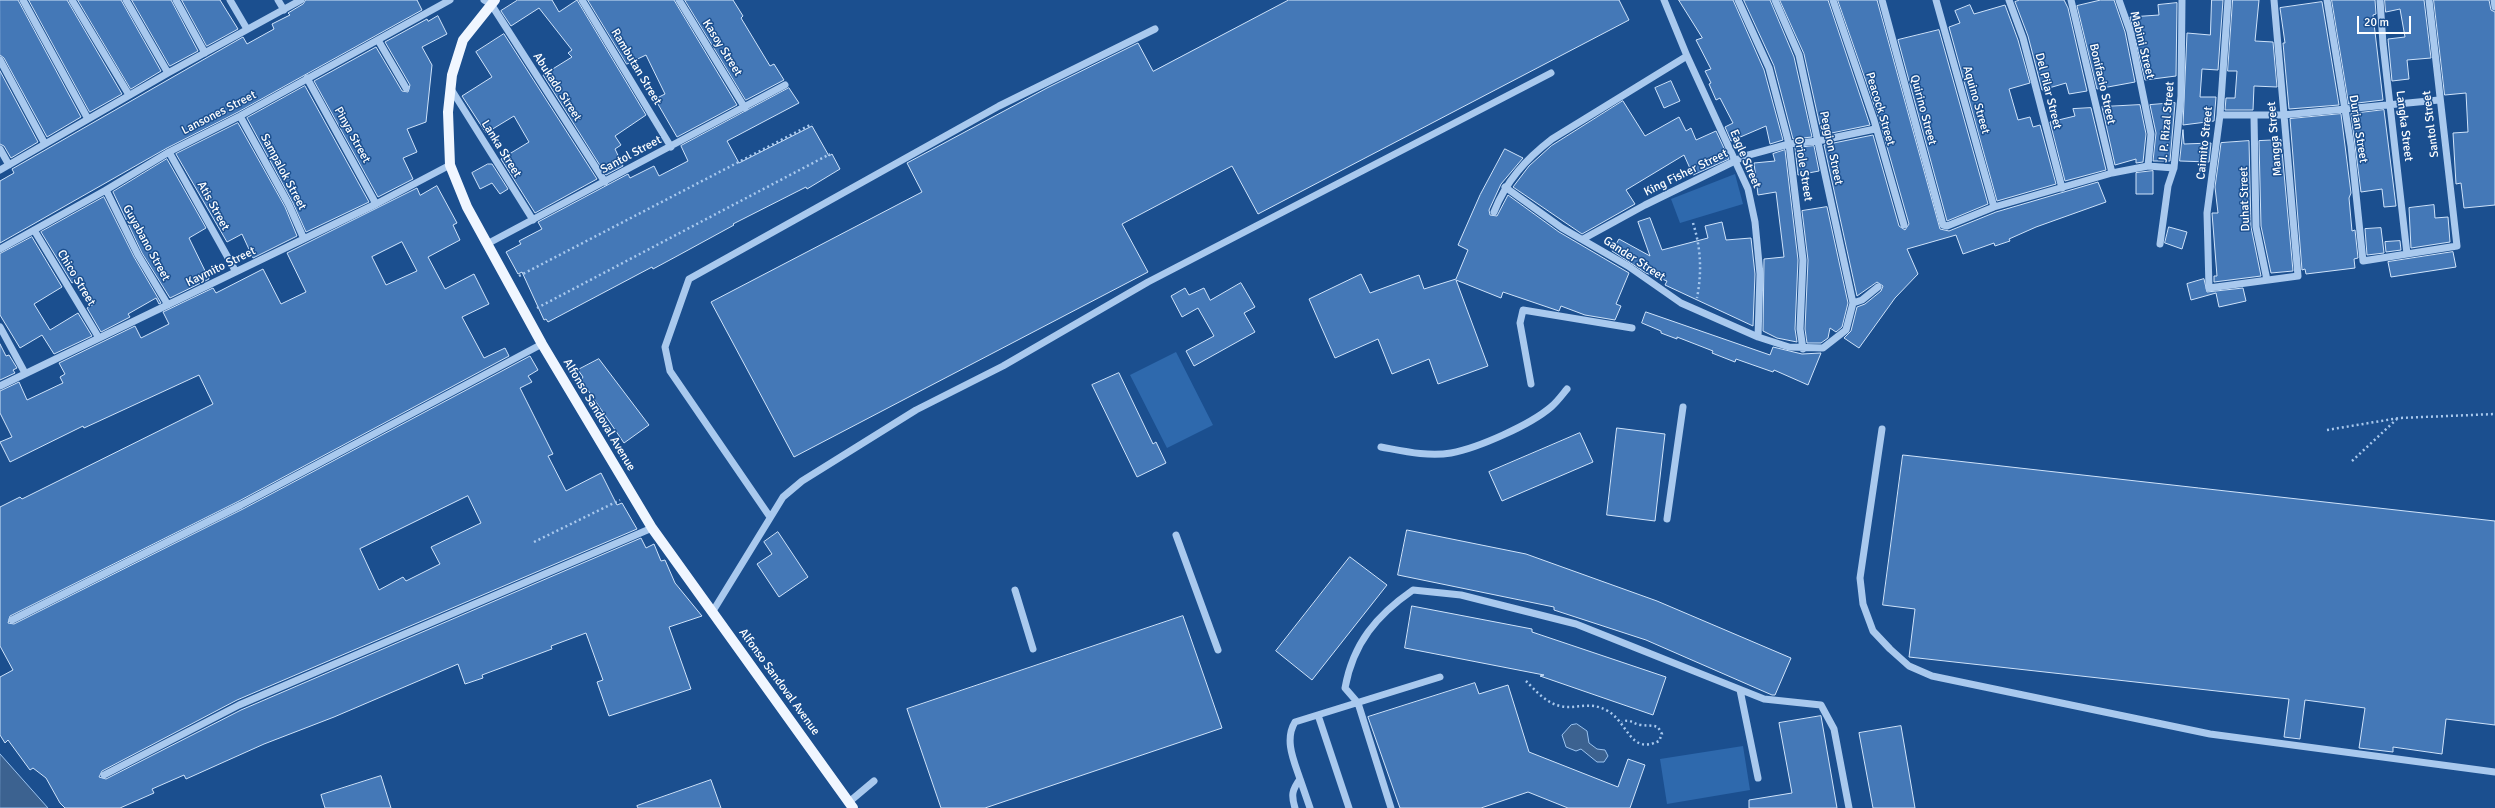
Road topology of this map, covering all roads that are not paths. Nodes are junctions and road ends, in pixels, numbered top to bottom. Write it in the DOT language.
graph roads {
  1 [pos="23,0"];
  2 [pos="72,0"];
  3 [pos="126,0"];
  4 [pos="176,0"];
  5 [pos="230,0"];
  6 [pos="278,0"];
  7 [pos="301,0"];
  8 [pos="450,0"];
  9 [pos="582,0"];
  10 [pos="678,0"];
  11 [pos="1664,0"];
  12 [pos="1738,0"];
  13 [pos="1775,0"];
  14 [pos="1833,0"];
  15 [pos="1882,0"];
  16 [pos="1936,0"];
  17 [pos="2009,0"];
  18 [pos="2071,0"];
  19 [pos="2119,0"];
  20 [pos="2182,0"];
  21 [pos="2228,0"];
  22 [pos="2274,0"];
  23 [pos="2327,0"];
  24 [pos="2380,0"];
  25 [pos="2429,0"];
  26 [pos="2494,0"];
  27 [pos="490,1"];
  28 [pos="2495,7"];
  29 [pos="284,10"];
  30 [pos="247,29"];
  31 [pos="1155,29"];
  32 [pos="378,40"];
  33 [pos="205,52"];
  34 [pos="1687,56"];
  35 [pos="0,60"];
  36 [pos="168,72"];
  37 [pos="1551,73"];
  38 [pos="308,78"];
  39 [pos="785,85"];
  40 [pos="406,88"];
  41 [pos="451,89"];
  42 [pos="129,95"];
  43 [pos="2439,100"];
  44 [pos="2390,104"];
  45 [pos="745,108"];
  46 [pos="2344,109"];
  47 [pos="2220,115"];
  48 [pos="2283,115"];
  49 [pos="240,116"];
  50 [pos="2254,116"];
  51 [pos="88,119"];
  52 [pos="1875,129"];
  53 [pos="1818,141"];
  54 [pos="45,144"];
  55 [pos="1789,144"];
  56 [pos="671,147"];
  57 [pos="0,149"];
  58 [pos="169,152"];
  59 [pos="1736,160"];
  60 [pos="9,165"];
  61 [pos="450,165"];
  62 [pos="2148,166"];
  63 [pos="2174,168"];
  64 [pos="0,170"];
  65 [pos="2112,173"];
  66 [pos="605,182"];
  67 [pos="1505,188"];
  68 [pos="2062,188"];
  69 [pos="106,190"];
  70 [pos="376,204"];
  71 [pos="1994,207"];
  72 [pos="1494,212"];
  73 [pos="533,220"];
  74 [pos="1904,225"];
  75 [pos="34,230"];
  76 [pos="304,238"];
  77 [pos="1583,239"];
  78 [pos="487,244"];
  79 [pos="2160,244"];
  80 [pos="0,248"];
  81 [pos="2408,254"];
  82 [pos="236,272"];
  83 [pos="2267,280"];
  84 [pos="1878,287"];
  85 [pos="1853,303"];
  86 [pos="168,305"];
  87 [pos="0,327"];
  88 [pos="1632,328"];
  89 [pos="1758,337"];
  90 [pos="99,338"];
  91 [pos="542,344"];
  92 [pos="1803,349"];
  93 [pos="25,373"];
  94 [pos="1531,384"];
  95 [pos="0,386"];
  96 [pos="1567,389"];
  97 [pos="1683,406"];
  98 [pos="1882,429"];
  99 [pos="1381,448"];
  100 [pos="770,517"];
  101 [pos="1667,518"];
  102 [pos="652,528"];
  103 [pos="1176,535"];
  104 [pos="1015,590"];
  105 [pos="713,612"];
  106 [pos="12,620"];
  107 [pos="1033,649"];
  108 [pos="1218,650"];
  109 [pos="1440,677"];
  110 [pos="1740,690"];
  111 [pos="1358,703"];
  112 [pos="1318,715"];
  113 [pos="2495,772"];
  114 [pos="104,775"];
  115 [pos="1758,778"];
  116 [pos="1300,779"];
  117 [pos="874,781"];
  118 [pos="851,805"];
  119 [pos="1295,808"];
  120 [pos="1310,808"];
  121 [pos="1349,808"];
  122 [pos="1392,808"];
  123 [pos="1849,808"];
  1 -- 51 [label="street"];
  2 -- 42 [label="street"];
  3 -- 36 [label="street"];
  4 -- 33 [label="street"];
  5 -- 30 [label="street"];
  6 -- 29 [label="street"];
  7 -- 29 [label="street"];
  8 -- 32 [label="street, Lansones Street"];
  9 -- 56 [label="street, Rambutan Street"];
  10 -- 45 [label="street, Kasoy Street"];
  11 -- 34 [label="street, Eagle Street"];
  12 -- 55 [label="street, Oriole Street"];
  13 -- 53 [label="street, Peggion Street"];
  14 -- 52 [label="street, Peacock Street"];
  15 -- 71 [label="street, Quirino Street"];
  16 -- 71 [label="street, Aquino Street"];
  17 -- 68 [label="street, Del Pilar Street"];
  18 -- 65 [label="street, Bonifacio Street"];
  19 -- 62 [label="street, Mabini Street"];
  20 -- 63 [label="street, J. P. Rizal Street"];
  21 -- 47 [label="street, Caimito Street"];
  22 -- 48 [label="street, Mangga Street"];
  23 -- 46 [label="street, Durian Street"];
  24 -- 44 [label="street, Langka Street"];
  25 -- 43 [label="street, Santol Street"];
  26 -- 28 [label="street"];
  27 -- 41 [label="main road, Alfonso Sandoval Avenue"];
  27 -- 66 [label="street, Abukado Street"];
  29 -- 30 [label="street"];
  30 -- 33 [label="street"];
  31 -- 100 [label="street"];
  32 -- 38 [label="street, Lansones Street"];
  32 -- 40 [label="street"];
  33 -- 36 [label="street"];
  34 -- 59 [label="street, Eagle Street"];
  34 -- 67 [label="street"];
  35 -- 54 [label="street"];
  36 -- 42 [label="street"];
  37 -- 100 [label="street"];
  38 -- 49 [label="street, Lansones Street"];
  38 -- 70 [label="street, Pinya Street"];
  39 -- 45 [label="street, Santol Street"];
  41 -- 61 [label="main road, Alfonso Sandoval Avenue"];
  41 -- 73 [label="street, Lanka Street"];
  42 -- 51 [label="street"];
  43 -- 44 [label="street"];
  43 -- 81 [label="street, Santol Street"];
  44 -- 46 [label="street"];
  44 -- 81 [label="street, Langka Street"];
  45 -- 56 [label="street, Santol Street"];
  46 -- 48 [label="street"];
  46 -- 81 [label="street, Durian Street"];
  47 -- 50 [label="street"];
  47 -- 83 [label="street, Caimito Street"];
  48 -- 50 [label="street"];
  48 -- 83 [label="street, Mangga Street"];
  49 -- 58 [label="street, Lansones Street"];
  49 -- 76 [label="street, Sampalok Street"];
  50 -- 83 [label="street, Duhat Street"];
  51 -- 54 [label="street"];
  52 -- 53 [label="street, King Fisher Street"];
  52 -- 74 [label="street, Peacock Street"];
  53 -- 55 [label="street, King Fisher Street"];
  53 -- 85 [label="street, Peggion Street"];
  54 -- 60 [label="street"];
  55 -- 59 [label="street, King Fisher Street"];
  55 -- 92 [label="street, Oriole Street"];
  56 -- 66 [label="street, Santol Street"];
  57 -- 60 [label="street"];
  58 -- 69 [label="street, Lansones Street"];
  58 -- 82 [label="street, Atis Street"];
  59 -- 77 [label="street, King Fisher Street"];
  59 -- 89 [label="street, Eagle Street"];
  60 -- 64 [label="street"];
  61 -- 70 [label="street, Kaymito Street"];
  61 -- 78 [label="main road, Alfonso Sandoval Avenue"];
  62 -- 63 [label="street"];
  62 -- 65 [label="street"];
  63 -- 79 [label="street, J. P. Rizal Street"];
  65 -- 68 [label="street"];
  66 -- 73 [label="street, Santol Street"];
  67 -- 72 [label="street"];
  67 -- 77 [label="street, Gander Street"];
  68 -- 71 [label="street"];
  69 -- 75 [label="street, Lansones Street"];
  69 -- 86 [label="street, Guyabano Street"];
  70 -- 76 [label="street, Kaymito Street"];
  73 -- 78 [label="street, Santol Street"];
  75 -- 80 [label="street, Lansones Street"];
  75 -- 90 [label="street, Chico Street"];
  76 -- 82 [label="street, Kaymito Street"];
  77 -- 89 [label="street, Gander Street"];
  78 -- 91 [label="main road, Alfonso Sandoval Avenue"];
  82 -- 86 [label="street, Kaymito Street"];
  84 -- 85 [label="street"];
  85 -- 92 [label="street, Gander Street"];
  86 -- 90 [label="street, Kaymito Street"];
  87 -- 93 [label="street"];
  88 -- 94 [label="street"];
  89 -- 92 [label="street, Gander Street"];
  90 -- 93 [label="street, Kaymito Street"];
  91 -- 102 [label="main road, Alfonso Sandoval Avenue"];
  91 -- 106 [label="street"];
  93 -- 95 [label="street, Kaymito Street"];
  96 -- 99 [label="street"];
  97 -- 101 [label="street"];
  98 -- 113 [label="street"];
  100 -- 105 [label="street"];
  102 -- 105 [label="main road, Alfonso Sandoval Avenue"];
  102 -- 114 [label="street"];
  103 -- 108 [label="street"];
  104 -- 107 [label="street"];
  105 -- 118 [label="main road, Alfonso Sandoval Avenue"];
  109 -- 111 [label="street"];
  110 -- 111 [label="street"];
  110 -- 115 [label="street"];
  110 -- 123 [label="street"];
  111 -- 112 [label="street"];
  111 -- 122 [label="street"];
  112 -- 116 [label="street"];
  112 -- 121 [label="street"];
  116 -- 119 [label="street"];
  116 -- 120 [label="street"];
  117 -- 118 [label="street"];
}
